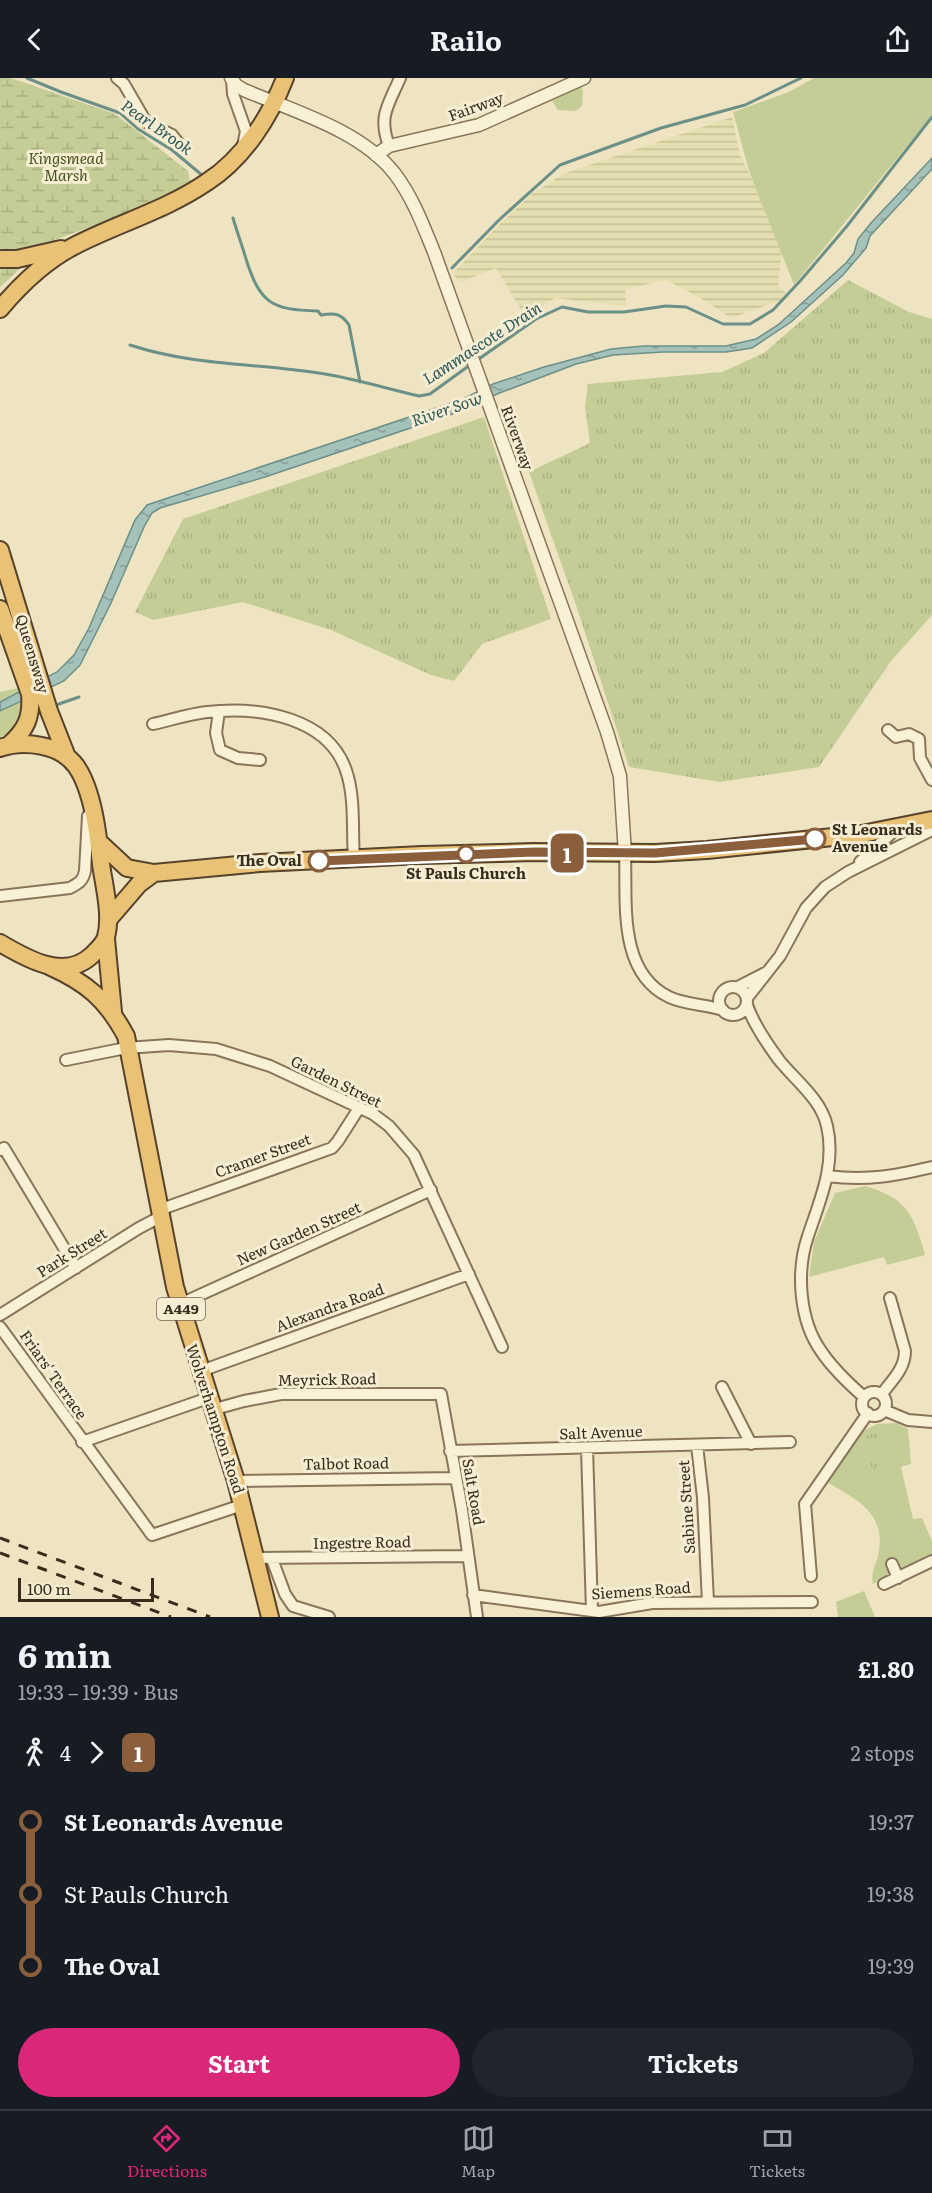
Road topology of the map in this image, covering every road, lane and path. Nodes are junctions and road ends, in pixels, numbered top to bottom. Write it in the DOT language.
graph roads {
  1 [pos="117,78"];
  2 [pos="285,78"];
  3 [pos="400,78"];
  4 [pos="584,78"];
  5 [pos="231,79"];
  6 [pos="564,82"];
  7 [pos="275,104"];
  8 [pos="180,145"];
  9 [pos="389,146"];
  10 [pos="243,149"];
  11 [pos="376,154"];
  12 [pos="74,246"];
  13 [pos="0,259"];
  14 [pos="0,309"];
  15 [pos="0,549"];
  16 [pos="0,609"];
  17 [pos="28,666"];
  18 [pos="219,711"];
  19 [pos="153,724"];
  20 [pos="888,730"];
  21 [pos="4,747"];
  22 [pos="67,757"];
  23 [pos="260,760"];
  24 [pos="932,780"];
  25 [pos="88,795"];
  26 [pos="932,820"];
  27 [pos="897,828"];
  28 [pos="932,830"];
  29 [pos="99,842"];
  30 [pos="624,854"];
  31 [pos="354,859"];
  32 [pos="848,872"];
  33 [pos="154,873"];
  34 [pos="0,896"];
  35 [pos="108,920"];
  36 [pos="106,939"];
  37 [pos="3,948"];
  38 [pos="49,966"];
  39 [pos="771,969"];
  40 [pos="738,987"];
  41 [pos="720,996"];
  42 [pos="747,1002"];
  43 [pos="708,1005"];
  44 [pos="723,1010"];
  45 [pos="113,1012"];
  46 [pos="737,1014"];
  47 [pos="752,1021"];
  48 [pos="130,1048"];
  49 [pos="66,1060"];
  50 [pos="359,1108"];
  51 [pos="0,1150"];
  52 [pos="932,1167"];
  53 [pos="828,1176"];
  54 [pos="431,1190"];
  55 [pos="160,1213"];
  56 [pos="76,1268"];
  57 [pos="470,1274"];
  58 [pos="890,1298"];
  59 [pos="180,1304"];
  60 [pos="0,1315"];
  61 [pos="0,1327"];
  62 [pos="502,1347"];
  63 [pos="201,1371"];
  64 [pos="722,1387"];
  65 [pos="441,1394"];
  66 [pos="882,1394"];
  67 [pos="864,1397"];
  68 [pos="213,1403"];
  69 [pos="884,1410"];
  70 [pos="868,1413"];
  71 [pos="932,1422"];
  72 [pos="82,1442"];
  73 [pos="790,1442"];
  74 [pos="752,1444"];
  75 [pos="697,1445"];
  76 [pos="587,1448"];
  77 [pos="450,1451"];
  78 [pos="456,1478"];
  79 [pos="237,1481"];
  80 [pos="242,1505"];
  81 [pos="468,1556"];
  82 [pos="264,1558"];
  83 [pos="932,1561"];
  84 [pos="892,1564"];
  85 [pos="810,1576"];
  86 [pos="897,1578"];
  87 [pos="884,1584"];
  88 [pos="473,1595"];
  89 [pos="708,1602"];
  90 [pos="812,1602"];
  91 [pos="269,1610"];
  92 [pos="592,1611"];
  93 [pos="329,1617"];
  94 [pos="477,1617"];
  1 -- 8 [label="street"];
  2 -- 7 [label="highway"];
  3 -- 9 [label="street"];
  4 -- 6 [label="street, Fairway"];
  5 -- 7 [label="street, Riverway"];
  5 -- 10 [label="street"];
  6 -- 9 [label="street, Fairway"];
  7 -- 10 [label="highway"];
  7 -- 11 [label="street, Riverway"];
  9 -- 11 [label="street, Fairway"];
  10 -- 12 [label="highway"];
  11 -- 30 [label="street, Riverway"];
  12 -- 13 [label="highway"];
  12 -- 14 [label="highway"];
  15 -- 17 [label="highway, Queensway"];
  16 -- 17 [label="highway, Queensway"];
  17 -- 21 [label="highway, Queensway"];
  17 -- 22 [label="highway, Queensway"];
  18 -- 19 [label="street"];
  18 -- 23 [label="street"];
  18 -- 31 [label="street"];
  20 -- 24 [label="street"];
  21 -- 22 [label="highway"];
  22 -- 25 [label="highway, Queensway"];
  25 -- 29 [label="highway, Queensway"];
  25 -- 34 [label="street"];
  26 -- 27 [label="highway"];
  27 -- 30 [label="highway"];
  27 -- 32 [label="street"];
  28 -- 32 [label="street"];
  29 -- 33 [label="highway"];
  29 -- 35 [label="highway, Wolverhampton Road"];
  30 -- 31 [label="highway"];
  30 -- 43 [label="street"];
  31 -- 33 [label="highway"];
  32 -- 39 [label="street"];
  33 -- 35 [label="highway"];
  35 -- 36 [label="highway, Wolverhampton Road"];
  36 -- 38 [label="highway"];
  36 -- 45 [label="highway, Wolverhampton Road / A449"];
  37 -- 38 [label="highway, Wolverhampton Road"];
  38 -- 45 [label="highway, Wolverhampton Road / A449"];
  39 -- 40 [label="street"];
  39 -- 42 [label="street"];
  40 -- 41 [label="street"];
  40 -- 42 [label="street"];
  41 -- 43 [label="street"];
  41 -- 44 [label="street"];
  42 -- 46 [label="street"];
  42 -- 47 [label="street"];
  43 -- 44 [label="street"];
  44 -- 46 [label="street"];
  45 -- 48 [label="highway, Wolverhampton Road / A449"];
  46 -- 47 [label="street"];
  47 -- 53 [label="street"];
  48 -- 49 [label="street, Garden Street"];
  48 -- 50 [label="street, Garden Street"];
  48 -- 55 [label="highway, Wolverhampton Road / A449"];
  50 -- 54 [label="street, Garden Street"];
  50 -- 55 [label="street, Cramer Street"];
  51 -- 56 [label="street"];
  52 -- 53 [label="street"];
  53 -- 67 [label="street"];
  54 -- 57 [label="street, Garden Street"];
  54 -- 59 [label="street, New Garden Street"];
  55 -- 56 [label="street, Park Street"];
  55 -- 59 [label="highway, Wolverhampton Road / A449"];
  56 -- 60 [label="street, Park Street"];
  57 -- 62 [label="street, Garden Street"];
  57 -- 63 [label="street, Alexandra Road"];
  58 -- 66 [label="street"];
  59 -- 63 [label="highway, Wolverhampton Road / A449"];
  61 -- 72 [label="street, Friars' Terrace"];
  63 -- 68 [label="highway, Wolverhampton Road / A449"];
  64 -- 74 [label="street"];
  65 -- 68 [label="street, Meyrick Road"];
  65 -- 77 [label="street, Salt Road"];
  66 -- 67 [label="street"];
  66 -- 69 [label="street"];
  67 -- 70 [label="street"];
  68 -- 72 [label="street, Meyrick Road"];
  68 -- 79 [label="highway, Wolverhampton Road / A449"];
  69 -- 70 [label="street"];
  69 -- 71 [label="street"];
  70 -- 85 [label="street"];
  72 -- 80 [label="street, Friars' Terrace"];
  73 -- 74 [label="street, Salt Avenue"];
  74 -- 75 [label="street, Salt Avenue"];
  75 -- 76 [label="street, Salt Avenue"];
  75 -- 89 [label="street, Sabine Street"];
  76 -- 77 [label="street, Salt Avenue"];
  76 -- 92 [label="street"];
  77 -- 78 [label="street, Salt Road"];
  78 -- 79 [label="street, Talbot Road"];
  78 -- 81 [label="street, Salt Road"];
  79 -- 80 [label="highway, Wolverhampton Road / A449"];
  80 -- 82 [label="highway, Wolverhampton Road / A449"];
  81 -- 82 [label="street, Ingestre Road"];
  81 -- 88 [label="street, Salt Road"];
  82 -- 91 [label="highway, Wolverhampton Road / A449"];
  82 -- 93 [label="street"];
  83 -- 86 [label="street"];
  84 -- 86 [label="street"];
  86 -- 87 [label="street"];
  88 -- 92 [label="street, Siemens Road"];
  88 -- 94 [label="street, Salt Road"];
  89 -- 90 [label="street, Siemens Road"];
  89 -- 92 [label="street, Siemens Road"];
}
